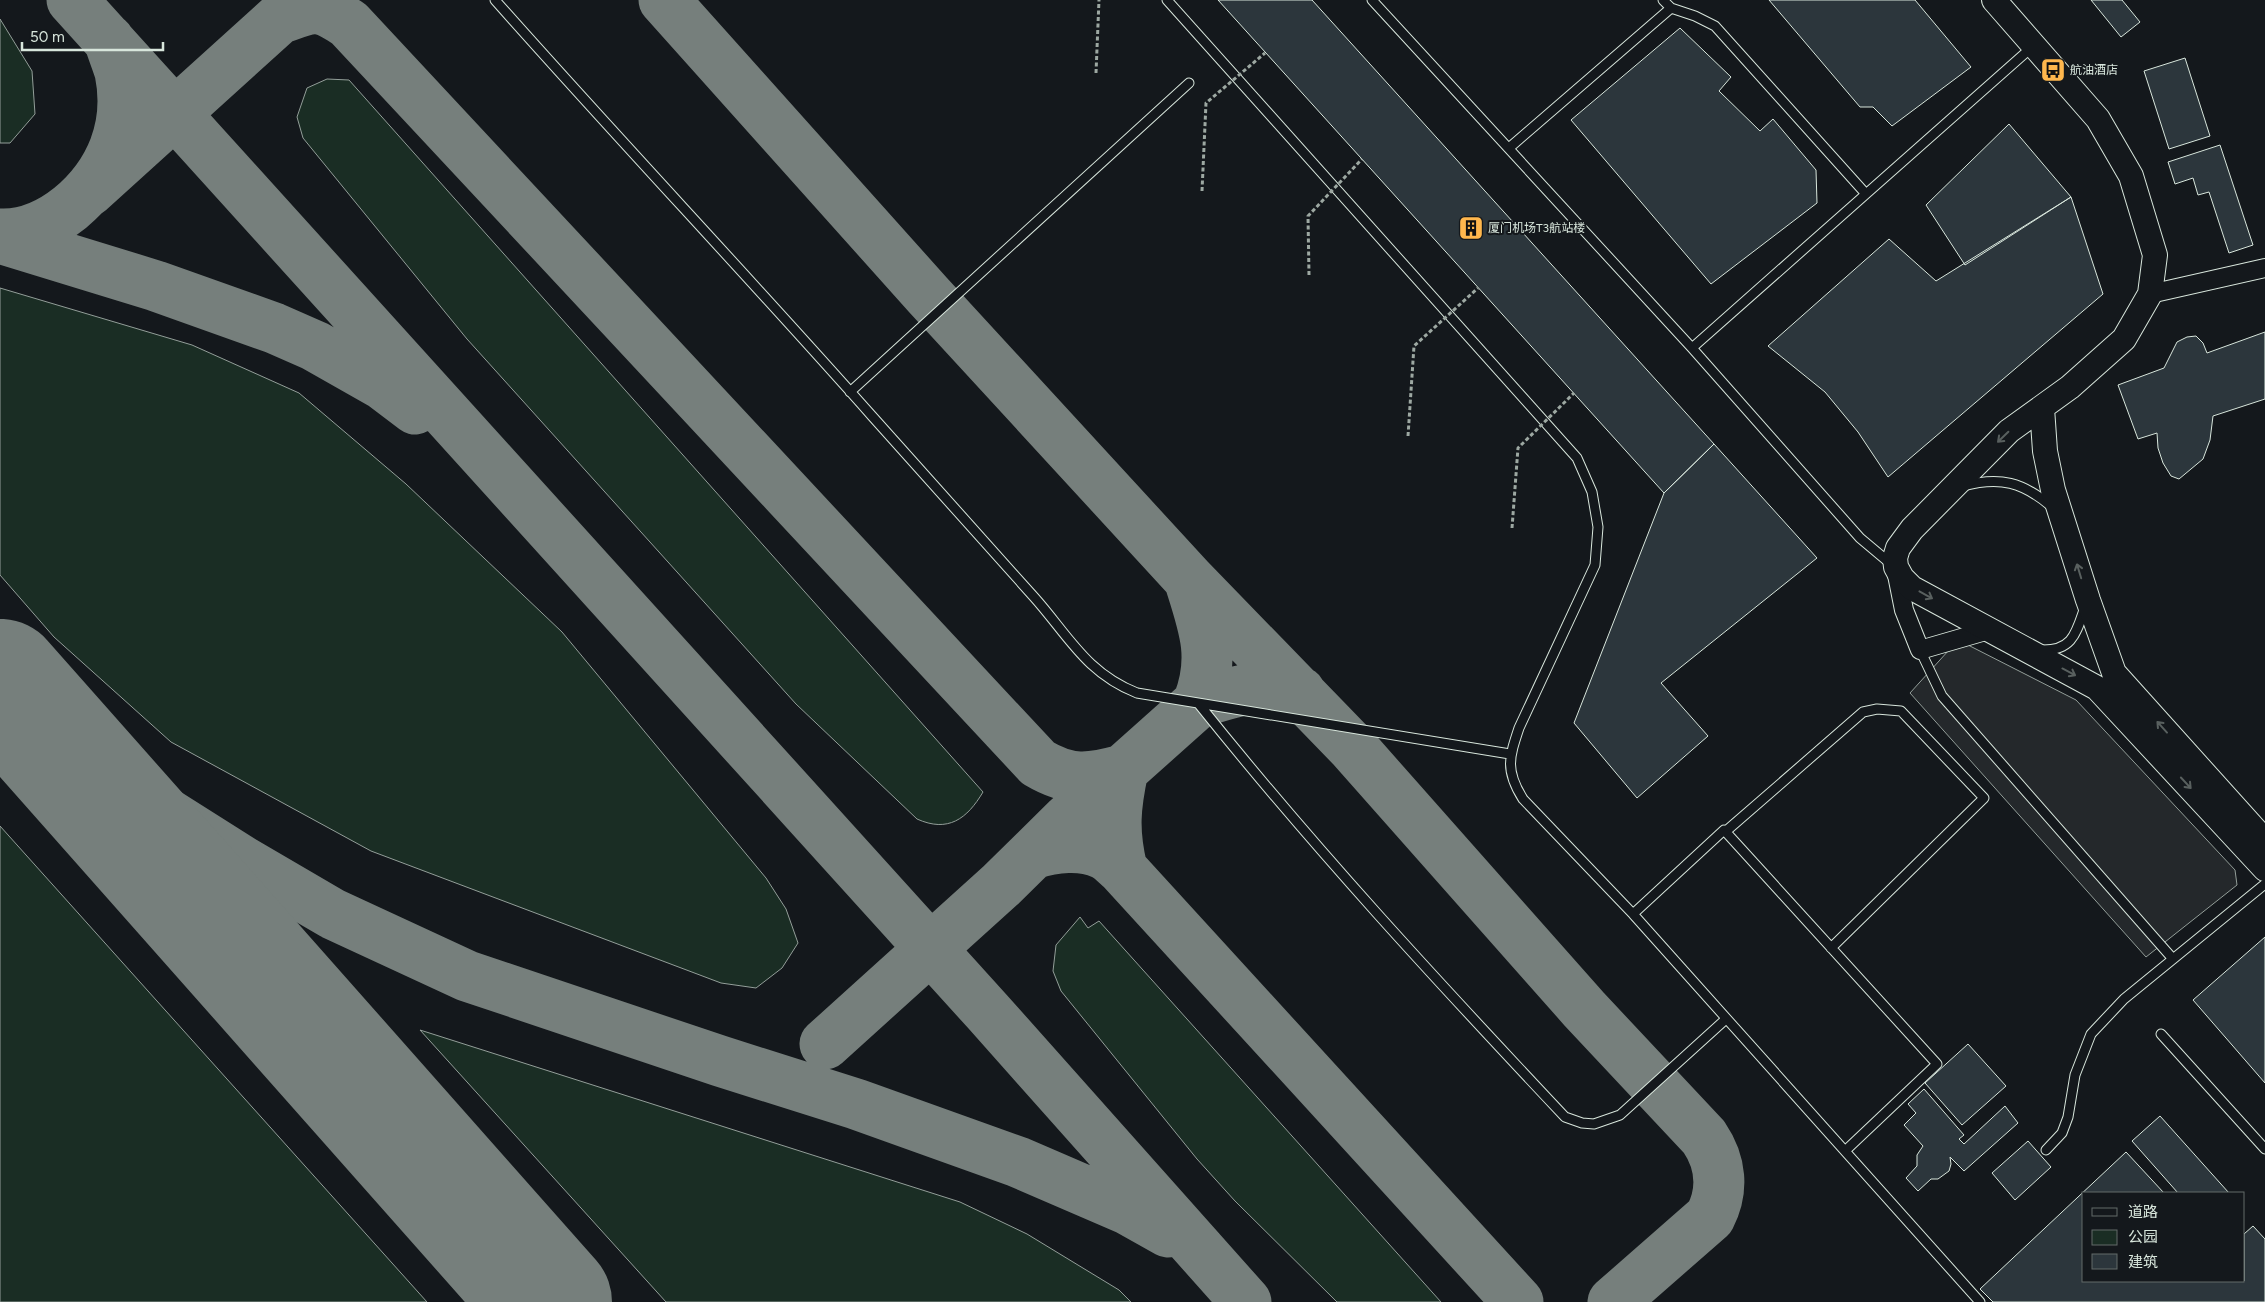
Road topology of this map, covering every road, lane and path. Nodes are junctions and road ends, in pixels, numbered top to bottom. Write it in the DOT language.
graph roads {
  1 [pos="495,0"];
  2 [pos="1099,0"];
  3 [pos="1167,0"];
  4 [pos="1372,0"];
  5 [pos="1663,0"];
  6 [pos="1994,0"];
  7 [pos="1671,8"];
  8 [pos="2033,46"];
  9 [pos="1265,53"];
  10 [pos="1096,74"];
  11 [pos="1189,84"];
  12 [pos="1509,148"];
  13 [pos="1362,159"];
  14 [pos="1202,192"];
  15 [pos="1866,194"];
  16 [pos="2265,268"];
  17 [pos="1308,275"];
  18 [pos="1478,288"];
  19 [pos="2150,294"];
  20 [pos="1692,348"];
  21 [pos="850,392"];
  22 [pos="1574,393"];
  23 [pos="2042,408"];
  24 [pos="1408,436"];
  25 [pos="1950,489"];
  26 [pos="2061,516"];
  27 [pos="1512,528"];
  28 [pos="1896,567"];
  29 [pos="2088,600"];
  30 [pos="1994,633"];
  31 [pos="1920,650"];
  32 [pos="1198,703"];
  33 [pos="1510,754"];
  34 [pos="1725,832"];
  35 [pos="2265,841"];
  36 [pos="2265,869"];
  37 [pos="2265,884"];
  38 [pos="1633,914"];
  39 [pos="1831,948"];
  40 [pos="2173,959"];
  41 [pos="1726,1019"];
  42 [pos="2161,1034"];
  43 [pos="2265,1149"];
  44 [pos="2046,1150"];
  45 [pos="1844,1151"];
  46 [pos="1980,1302"];
  1 -- 21 [label="lane"];
  2 -- 10 [label="path"];
  3 -- 33 [label="lane"];
  4 -- 12 [label="lane"];
  5 -- 7 [label="lane"];
  6 -- 8 [label="main road"];
  7 -- 12 [label="lane"];
  7 -- 15 [label="lane"];
  8 -- 15 [label="lane"];
  8 -- 19 [label="main road"];
  9 -- 14 [label="path, bridge"];
  11 -- 21 [label="lane"];
  12 -- 20 [label="lane"];
  13 -- 17 [label="path, bridge"];
  15 -- 20 [label="lane"];
  16 -- 19 [label="street"];
  18 -- 24 [label="path, bridge"];
  19 -- 23 [label="main road"];
  20 -- 28 [label="lane"];
  21 -- 32 [label="lane"];
  22 -- 27 [label="path, bridge"];
  23 -- 25 [label="main road, one-way"];
  23 -- 26 [label="main road"];
  25 -- 26 [label="lane"];
  25 -- 28 [label="main road"];
  29 -- 26 [label="main road, one-way"];
  28 -- 30 [label="main road, one-way"];
  28 -- 31 [label="street"];
  29 -- 30 [label="lane"];
  35 -- 29 [label="main road, one-way"];
  30 -- 31 [label="street"];
  30 -- 36 [label="main road, one-way"];
  31 -- 40 [label="lane"];
  32 -- 33 [label="lane"];
  32 -- 41 [label="lane"];
  33 -- 38 [label="lane"];
  34 -- 38 [label="lane"];
  34 -- 39 [label="lane"];
  34 -- 39 [label="lane"];
  37 -- 40 [label="lane"];
  38 -- 41 [label="lane"];
  39 -- 45 [label="lane"];
  40 -- 44 [label="lane"];
  41 -- 45 [label="lane"];
  42 -- 43 [label="lane"];
  45 -- 46 [label="lane"];
}
